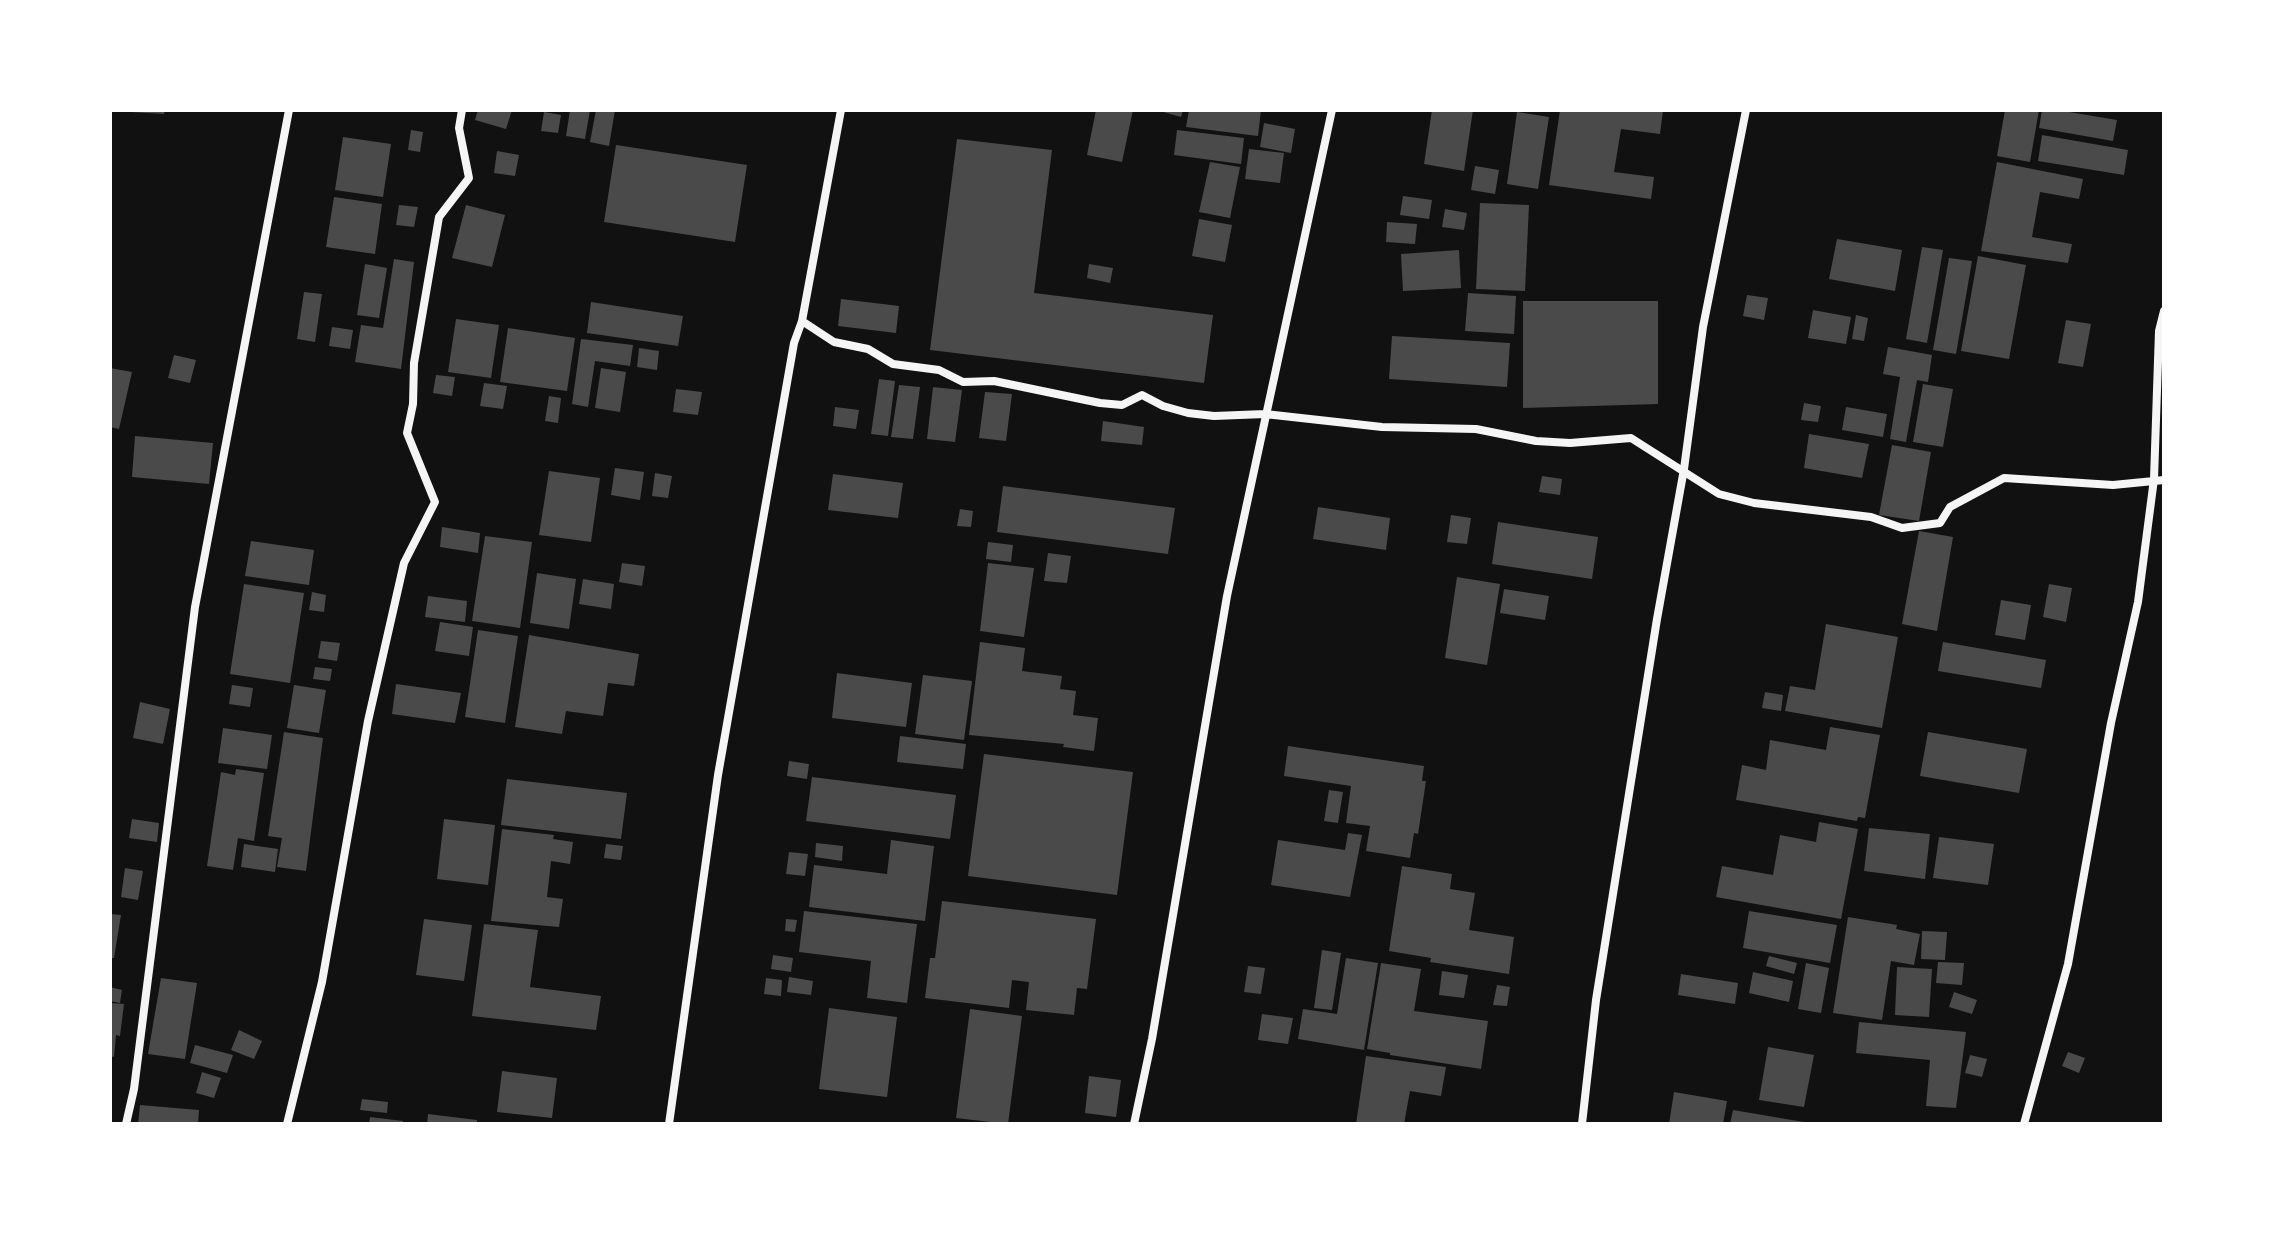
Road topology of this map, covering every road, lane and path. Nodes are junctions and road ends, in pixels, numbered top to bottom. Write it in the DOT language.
graph roads {
  1 [pos="289,110"];
  2 [pos="462,110"];
  3 [pos="841,110"];
  4 [pos="1332,110"];
  5 [pos="1746,110"];
  6 [pos="2164,311"];
  7 [pos="802,321"];
  8 [pos="1265,414"];
  9 [pos="1684,469"];
  10 [pos="2154,479"];
  11 [pos="2164,480"];
  12 [pos="126,1124"];
  13 [pos="287,1124"];
  14 [pos="669,1124"];
  15 [pos="1134,1124"];
  16 [pos="1582,1124"];
  17 [pos="2024,1124"];
  1 -- 12 [label="street"];
  2 -- 13 [label="street"];
  3 -- 7 [label="street"];
  4 -- 8 [label="street"];
  5 -- 9 [label="street"];
  6 -- 10 [label="street"];
  7 -- 8 [label="street"];
  7 -- 14 [label="street"];
  8 -- 9 [label="street"];
  8 -- 15 [label="street"];
  9 -- 10 [label="street"];
  9 -- 16 [label="street"];
  10 -- 11 [label="street"];
  10 -- 17 [label="street"];
}
